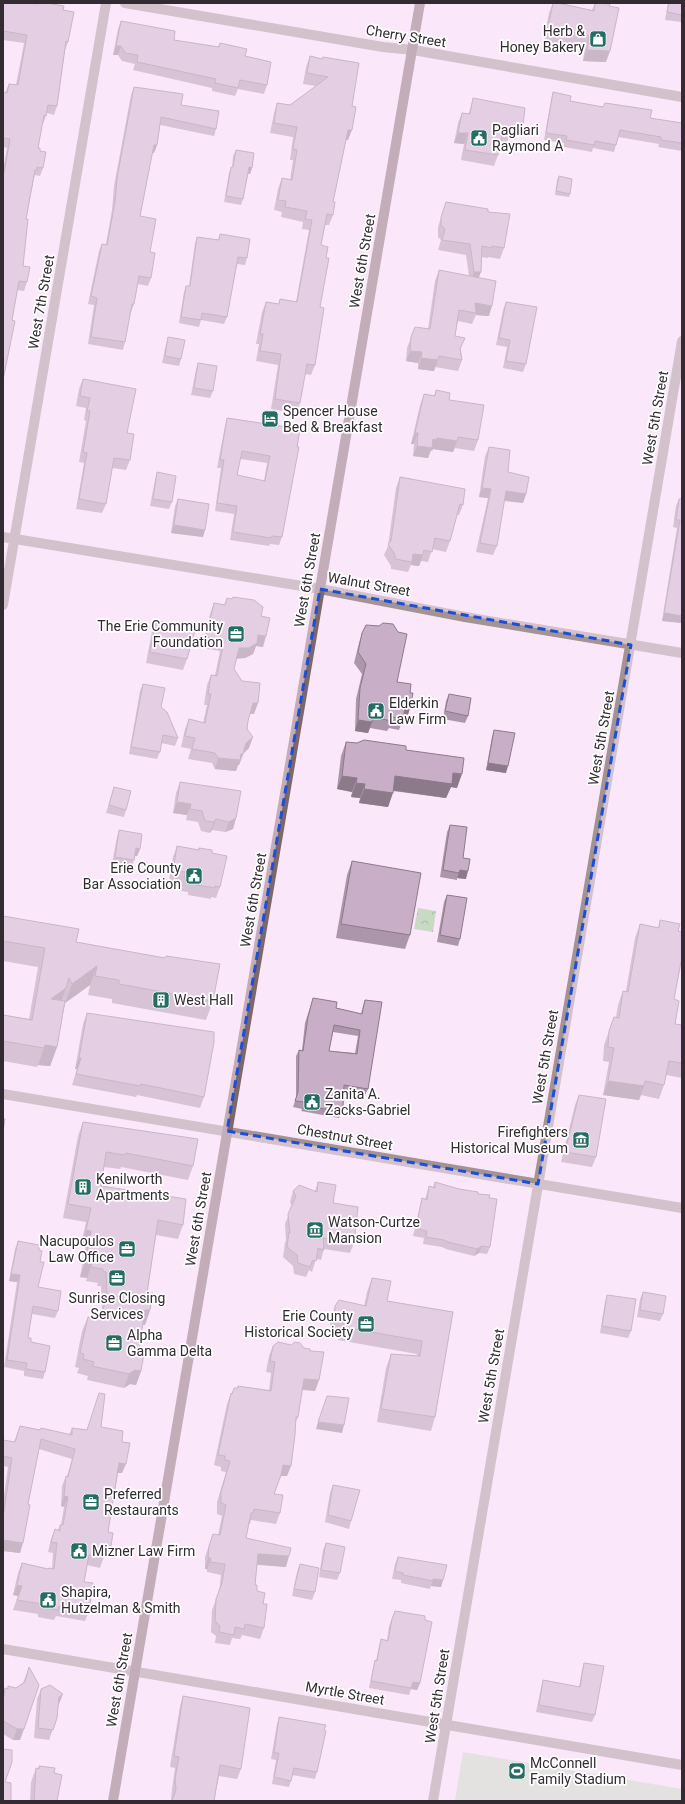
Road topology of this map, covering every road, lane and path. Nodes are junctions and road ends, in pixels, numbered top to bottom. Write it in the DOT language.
graph roads {
  1 [pos="106,3"];
  2 [pos="125,3"];
  3 [pos="420,3"];
  4 [pos="413,50"];
  5 [pos="682,97"];
  6 [pos="682,341"];
  7 [pos="3,537"];
  8 [pos="15,539"];
  9 [pos="320,589"];
  10 [pos="3,605"];
  11 [pos="631,645"];
  12 [pos="682,653"];
  13 [pos="3,1094"];
  14 [pos="227,1131"];
  15 [pos="538,1184"];
  16 [pos="682,1208"];
  17 [pos="3,1649"];
  18 [pos="135,1672"];
  19 [pos="447,1724"];
  20 [pos="682,1765"];
  21 [pos="113,1801"];
  22 [pos="434,1801"];
  1 -- 8 [label="street, West 7th Street"];
  2 -- 4 [label="street, Cherry Street"];
  3 -- 4 [label="main road, West 6th Street"];
  4 -- 5 [label="street, Cherry Street"];
  4 -- 9 [label="main road, West 6th Street"];
  6 -- 11 [label="street, West 5th Street"];
  7 -- 8 [label="street, Walnut Street"];
  8 -- 9 [label="street, Walnut Street"];
  8 -- 10 [label="street, West 7th Street"];
  9 -- 11 [label="street, Walnut Street"];
  9 -- 14 [label="main road, West 6th Street"];
  11 -- 12 [label="street, Walnut Street"];
  11 -- 15 [label="street, West 5th Street"];
  13 -- 14 [label="street, Chestnut Street"];
  14 -- 15 [label="street, Chestnut Street"];
  14 -- 18 [label="main road, West 6th Street"];
  15 -- 16 [label="street, Chestnut Street"];
  15 -- 19 [label="street, West 5th Street"];
  17 -- 18 [label="street, Myrtle Street"];
  18 -- 19 [label="street, Myrtle Street"];
  18 -- 21 [label="main road, West 6th Street"];
  19 -- 20 [label="street, Myrtle Street"];
  19 -- 22 [label="street, West 5th Street"];
}
